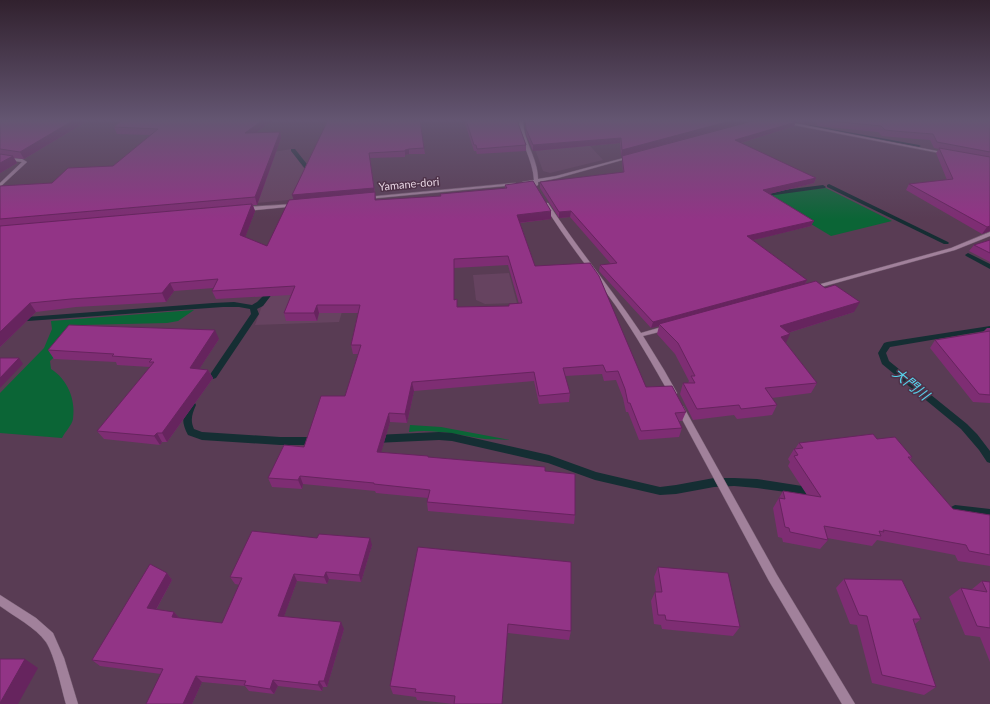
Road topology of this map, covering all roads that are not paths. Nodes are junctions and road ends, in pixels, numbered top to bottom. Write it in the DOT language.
graph roads {
  1 [pos="530,153"];
  2 [pos="946,153"];
  3 [pos="952,154"];
  4 [pos="634,156"];
  5 [pos="0,158"];
  6 [pos="537,181"];
  7 [pos="0,186"];
  8 [pos="537,190"];
  9 [pos="541,196"];
  10 [pos="363,198"];
  11 [pos="304,204"];
  12 [pos="241,210"];
  13 [pos="990,234"];
  14 [pos="808,289"];
  15 [pos="672,326"];
  16 [pos="640,335"];
  17 [pos="674,396"];
  18 [pos="678,403"];
  19 [pos="0,600"];
  20 [pos="72,704"];
  21 [pos="849,704"];
  1 -- 6 [label="street"];
  2 -- 3 [label="street"];
  4 -- 6 [label="street, Yamane-dori"];
  5 -- 7 [label="street"];
  6 -- 8 [label="street"];
  6 -- 10 [label="street, Yamane-dori"];
  9 -- 16 [label="street"];
  11 -- 12 [label="street"];
  13 -- 14 [label="street"];
  15 -- 16 [label="street"];
  16 -- 17 [label="street"];
  18 -- 21 [label="street"];
  19 -- 20 [label="street"];
}
